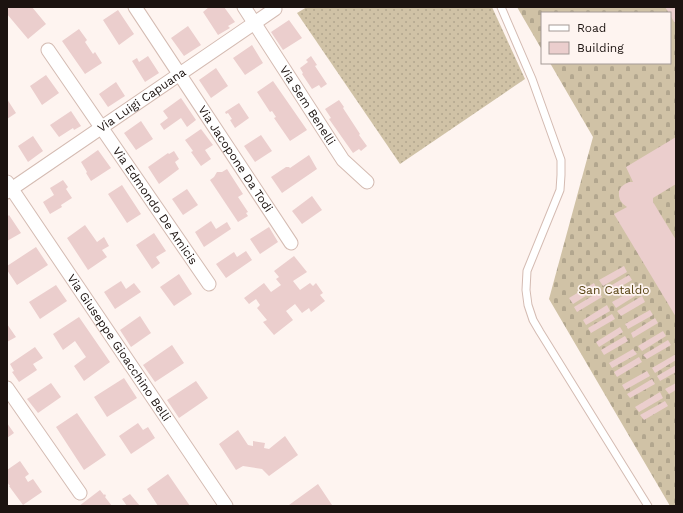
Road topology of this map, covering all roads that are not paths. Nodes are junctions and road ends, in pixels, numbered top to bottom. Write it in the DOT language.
graph roads {
  1 [pos="135,7"];
  2 [pos="244,7"];
  3 [pos="500,7"];
  4 [pos="275,9"];
  5 [pos="255,23"];
  6 [pos="48,50"];
  7 [pos="180,74"];
  8 [pos="102,128"];
  9 [pos="367,182"];
  10 [pos="9,187"];
  11 [pos="291,243"];
  12 [pos="209,284"];
  13 [pos="7,388"];
  14 [pos="80,493"];
  15 [pos="226,506"];
  16 [pos="648,506"];
  1 -- 7 [label="street, Via Jacopone Da Todi"];
  2 -- 5 [label="street, Via Sem Benelli"];
  3 -- 16 [label="lane"];
  4 -- 5 [label="street, Via Luigi Capuana"];
  5 -- 7 [label="street, Via Luigi Capuana"];
  5 -- 9 [label="street, Via Sem Benelli"];
  6 -- 8 [label="street, Via Edmondo De Amicis"];
  7 -- 8 [label="street, Via Luigi Capuana"];
  7 -- 11 [label="street, Via Jacopone Da Todi"];
  8 -- 10 [label="street, Via Luigi Capuana"];
  8 -- 12 [label="street, Via Edmondo De Amicis"];
  10 -- 15 [label="street, Via Giuseppe Gioacchino Belli"];
  13 -- 14 [label="street"];
}
